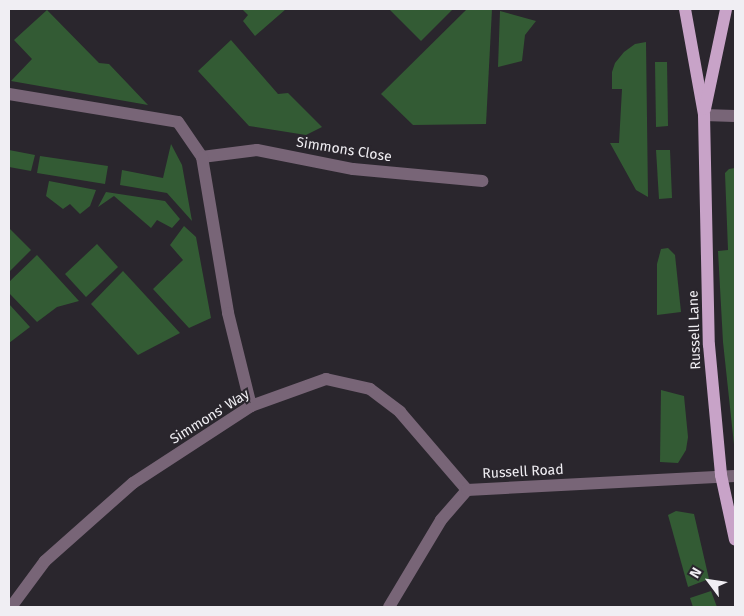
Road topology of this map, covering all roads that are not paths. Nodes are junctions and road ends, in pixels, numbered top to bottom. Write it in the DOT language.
graph roads {
  1 [pos="685,9"];
  2 [pos="726,9"];
  3 [pos="9,94"];
  4 [pos="704,116"];
  5 [pos="735,116"];
  6 [pos="202,157"];
  7 [pos="482,181"];
  8 [pos="251,406"];
  9 [pos="721,475"];
  10 [pos="735,476"];
  11 [pos="467,490"];
  12 [pos="735,540"];
  13 [pos="10,607"];
  14 [pos="389,607"];
  1 -- 4 [label="main road, Russell Lane"];
  2 -- 4 [label="main road, Russell Lane"];
  3 -- 6 [label="street"];
  4 -- 5 [label="street"];
  4 -- 9 [label="main road, Russell Lane"];
  6 -- 7 [label="street, Simmons Close"];
  6 -- 8 [label="street"];
  8 -- 11 [label="street, Simmons' Way"];
  8 -- 13 [label="street, Simmons' Way"];
  9 -- 10 [label="street, Russell Road"];
  9 -- 11 [label="street, Russell Road"];
  9 -- 12 [label="main road, Russell Lane"];
  11 -- 14 [label="street, Russell Road"];
}
